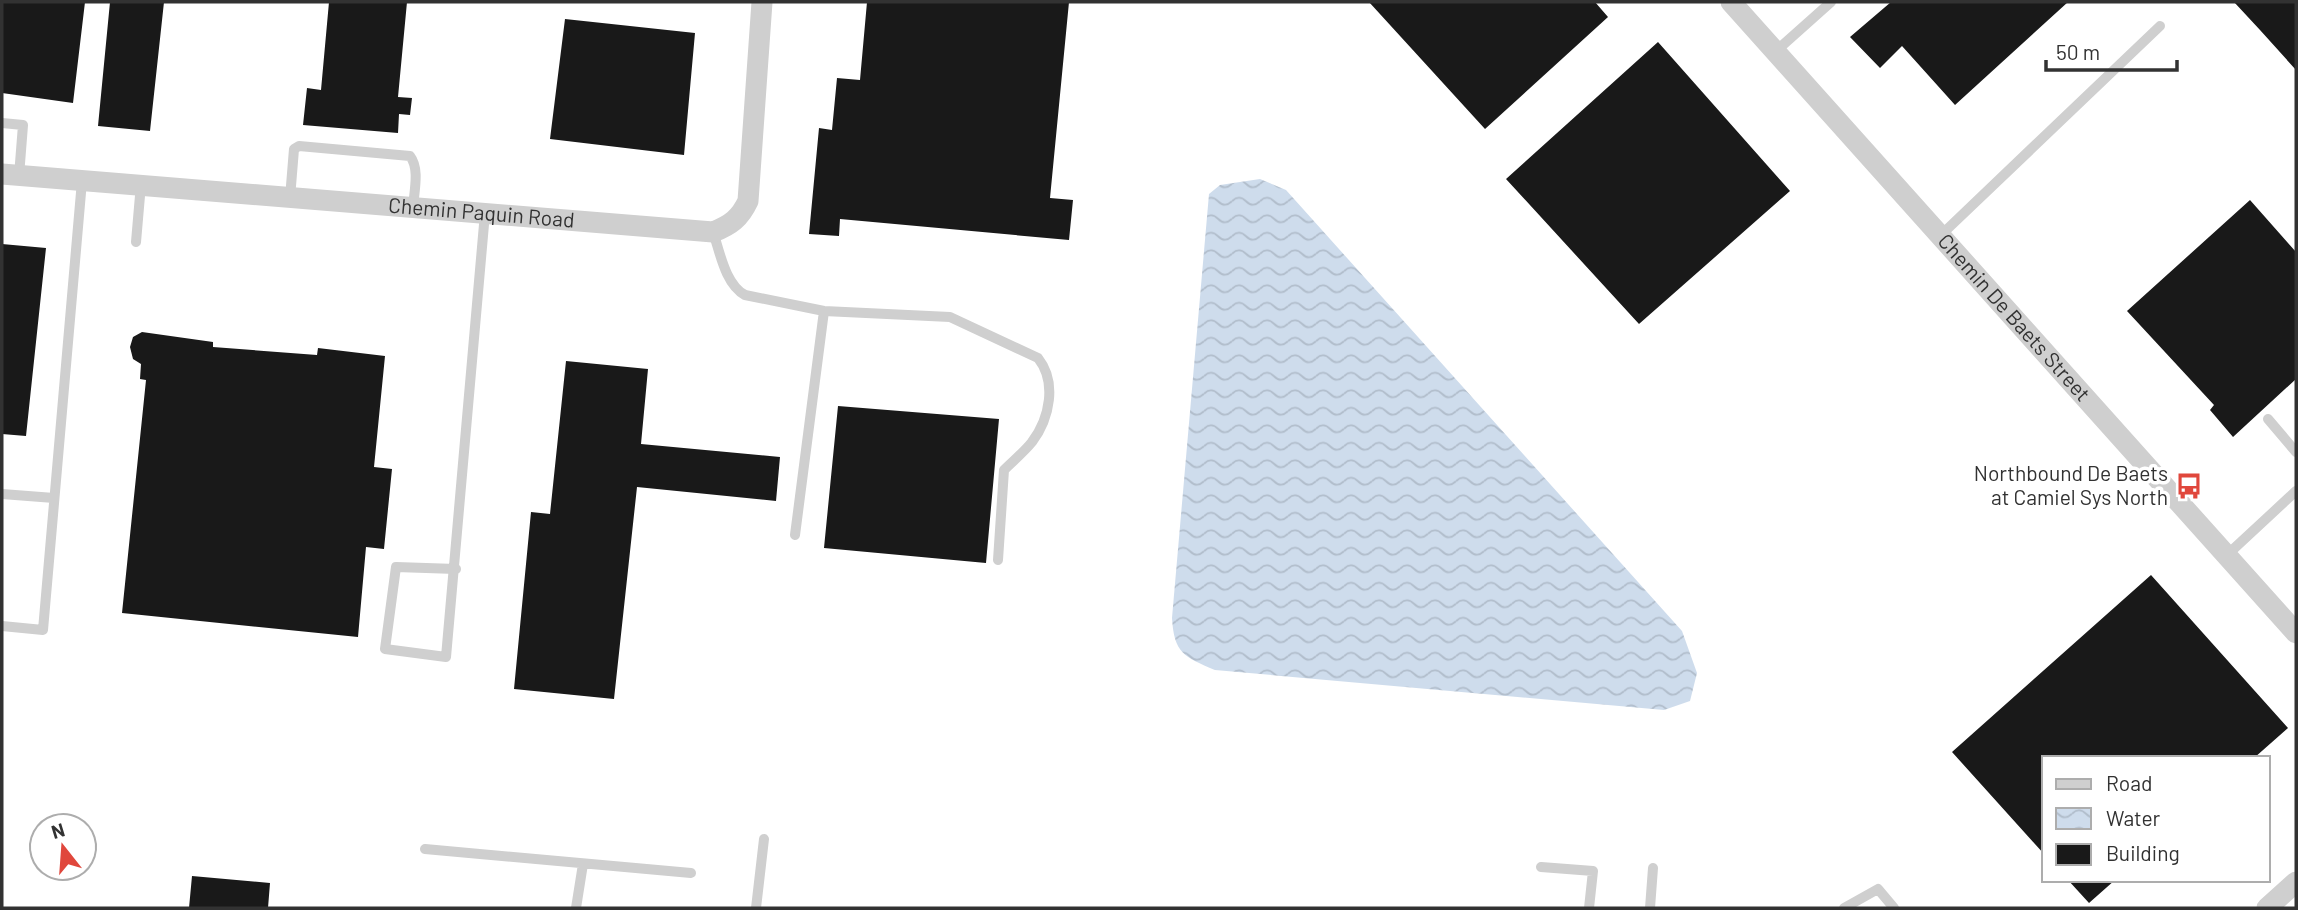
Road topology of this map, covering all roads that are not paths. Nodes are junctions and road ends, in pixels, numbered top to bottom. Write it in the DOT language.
graph roads {
  1 [pos="762,2"];
  2 [pos="1731,2"];
  3 [pos="1831,2"];
  4 [pos="2160,26"];
  5 [pos="1775,51"];
  6 [pos="2,123"];
  7 [pos="11,175"];
  8 [pos="82,181"];
  9 [pos="141,184"];
  10 [pos="290,198"];
  11 [pos="413,208"];
  12 [pos="485,213"];
  13 [pos="713,232"];
  14 [pos="1940,236"];
  15 [pos="136,242"];
  16 [pos="824,311"];
  17 [pos="2268,419"];
  18 [pos="2296,452"];
  19 [pos="2296,491"];
  20 [pos="2,494"];
  21 [pos="54,498"];
  22 [pos="795,535"];
  23 [pos="2227,555"];
  24 [pos="998,560"];
  25 [pos="456,569"];
  26 [pos="2,626"];
  27 [pos="2296,633"];
  28 [pos="764,839"];
  29 [pos="425,849"];
  30 [pos="583,864"];
  31 [pos="1541,867"];
  32 [pos="1653,868"];
  33 [pos="691,873"];
  34 [pos="2296,882"];
  35 [pos="576,908"];
  36 [pos="756,908"];
  37 [pos="1589,908"];
  38 [pos="1650,908"];
  39 [pos="1844,908"];
  40 [pos="1894,908"];
  41 [pos="2267,908"];
  1 -- 13 [label="street"];
  2 -- 5 [label="street, Chemin De Baets Street"];
  3 -- 5 [label="lane"];
  4 -- 14 [label="lane"];
  5 -- 14 [label="street, Chemin De Baets Street"];
  6 -- 7 [label="lane"];
  7 -- 8 [label="street, Chemin Paquin Road"];
  8 -- 9 [label="street, Chemin Paquin Road"];
  8 -- 21 [label="lane"];
  9 -- 10 [label="street, Chemin Paquin Road"];
  9 -- 15 [label="lane"];
  10 -- 11 [label="street, Chemin Paquin Road"];
  10 -- 11 [label="lane"];
  11 -- 12 [label="street, Chemin Paquin Road"];
  12 -- 13 [label="street, Chemin Paquin Road"];
  12 -- 25 [label="lane"];
  13 -- 16 [label="lane"];
  14 -- 23 [label="street, Chemin De Baets Street"];
  16 -- 22 [label="lane"];
  16 -- 24 [label="lane"];
  17 -- 18 [label="lane"];
  19 -- 23 [label="lane"];
  20 -- 21 [label="lane"];
  21 -- 26 [label="lane"];
  23 -- 27 [label="street, Chemin De Baets Street"];
  25 -- 25 [label="lane"];
  28 -- 36 [label="lane"];
  29 -- 30 [label="lane"];
  30 -- 33 [label="lane"];
  30 -- 35 [label="lane"];
  31 -- 37 [label="lane"];
  32 -- 38 [label="lane"];
  34 -- 41 [label="street"];
  39 -- 40 [label="lane"];
}
